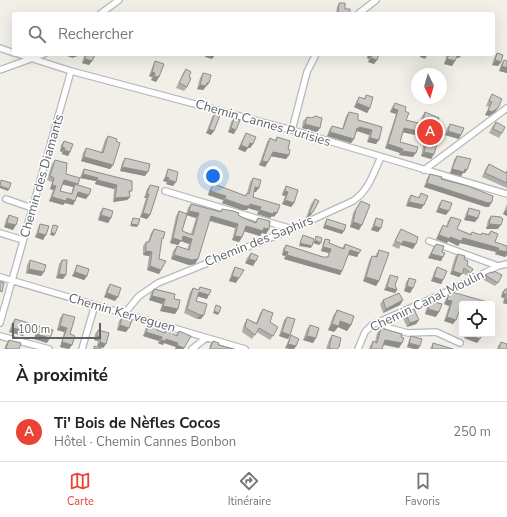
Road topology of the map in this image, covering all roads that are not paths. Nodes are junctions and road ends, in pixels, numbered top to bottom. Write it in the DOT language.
graph roads {
  1 [pos="119,0"];
  2 [pos="376,0"];
  3 [pos="103,12"];
  4 [pos="361,12"];
  5 [pos="0,48"];
  6 [pos="12,52"];
  7 [pos="26,56"];
  8 [pos="39,56"];
  9 [pos="315,56"];
  10 [pos="34,58"];
  11 [pos="0,70"];
  12 [pos="71,71"];
  13 [pos="507,108"];
  14 [pos="292,130"];
  15 [pos="381,157"];
  16 [pos="424,170"];
  17 [pos="165,191"];
  18 [pos="507,194"];
  19 [pos="6,199"];
  20 [pos="32,208"];
  21 [pos="292,229"];
  22 [pos="0,233"];
  23 [pos="23,240"];
  24 [pos="429,241"];
  25 [pos="507,264"];
  26 [pos="498,266"];
  27 [pos="0,277"];
  28 [pos="11,281"];
  29 [pos="95,305"];
  30 [pos="124,314"];
  31 [pos="381,321"];
  32 [pos="0,323"];
  33 [pos="0,336"];
  34 [pos="206,338"];
  35 [pos="460,343"];
  36 [pos="49,349"];
  37 [pos="82,349"];
  38 [pos="192,349"];
  39 [pos="245,349"];
  40 [pos="358,349"];
  1 -- 3 [label="street"];
  2 -- 4 [label="street"];
  5 -- 6 [label="street"];
  7 -- 10 [label="street, Chemin Cannes Purisies"];
  8 -- 10 [label="street"];
  9 -- 14 [label="street"];
  10 -- 11 [label="street"];
  10 -- 12 [label="street, Chemin Cannes Purisies"];
  12 -- 14 [label="street, Chemin Cannes Purisies"];
  12 -- 20 [label="street, Chemin des Diamants"];
  13 -- 16 [label="street"];
  14 -- 15 [label="street, Chemin Cannes Purisies"];
  15 -- 16 [label="street, Chemin Cannes Purisies"];
  15 -- 21 [label="street, Chemin des Saphirs"];
  16 -- 18 [label="street, Chemin Cannes Purisies"];
  17 -- 21 [label="street"];
  19 -- 20 [label="street"];
  20 -- 23 [label="street, Chemin des Diamants"];
  21 -- 30 [label="street, Chemin des Saphirs"];
  22 -- 23 [label="street"];
  23 -- 28 [label="street, Chemin des Diamants"];
  24 -- 26 [label="street"];
  25 -- 26 [label="street, Chemin Canal Moulin"];
  26 -- 31 [label="street, Chemin Canal Moulin"];
  27 -- 28 [label="street, Chemin Kerveguen"];
  28 -- 29 [label="street, Chemin Kerveguen"];
  28 -- 32 [label="street, Chemin des Diamants"];
  29 -- 30 [label="street, Chemin Kerveguen"];
  29 -- 37 [label="street"];
  30 -- 34 [label="street, Chemin Kerveguen"];
  31 -- 35 [label="street"];
  31 -- 40 [label="street, Chemin Canal Moulin"];
  33 -- 36 [label="street"];
  34 -- 38 [label="street"];
  34 -- 39 [label="street, Chemin Kerveguen"];
}
